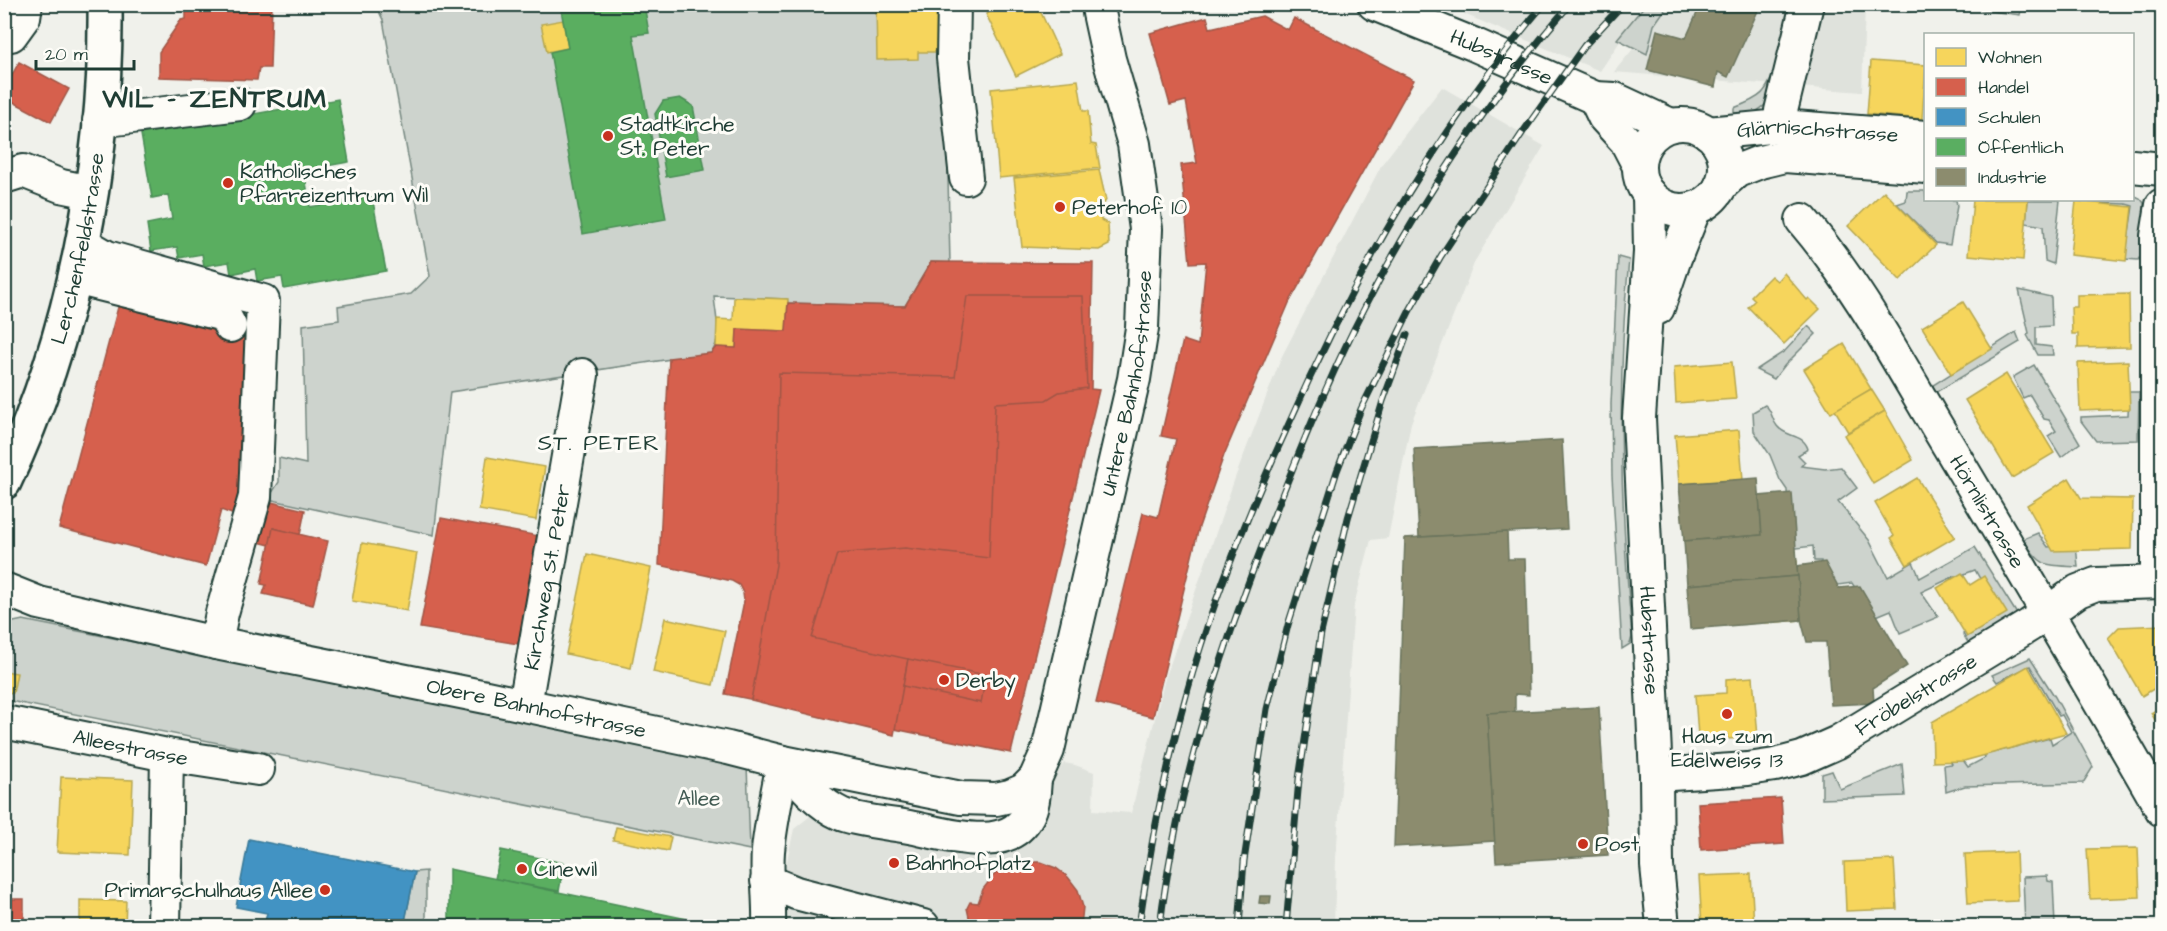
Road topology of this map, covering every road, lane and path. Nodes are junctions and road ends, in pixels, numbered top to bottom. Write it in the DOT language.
graph roads {
  1 [pos="26,4"];
  2 [pos="105,4"];
  3 [pos="954,4"];
  4 [pos="1374,4"];
  5 [pos="1807,4"];
  6 [pos="1099,7"];
  7 [pos="4,36"];
  8 [pos="1595,98"];
  9 [pos="240,104"];
  10 [pos="99,121"];
  11 [pos="1671,125"];
  12 [pos="1780,126"];
  13 [pos="1708,133"];
  14 [pos="1924,137"];
  15 [pos="2134,166"];
  16 [pos="1924,167"];
  17 [pos="2163,169"];
  18 [pos="4,177"];
  19 [pos="966,178"];
  20 [pos="1644,180"];
  21 [pos="1721,185"];
  22 [pos="91,192"];
  23 [pos="2163,205"];
  24 [pos="1695,208"];
  25 [pos="1802,220"];
  26 [pos="83,243"];
  27 [pos="75,278"];
  28 [pos="230,326"];
  29 [pos="1643,355"];
  30 [pos="582,375"];
  31 [pos="4,482"];
  32 [pos="229,513"];
  33 [pos="2160,582"];
  34 [pos="4,589"];
  35 [pos="2048,612"];
  36 [pos="205,640"];
  37 [pos="525,705"];
  38 [pos="4,722"];
  39 [pos="167,755"];
  40 [pos="783,762"];
  41 [pos="258,769"];
  42 [pos="1656,775"];
  43 [pos="1035,779"];
  44 [pos="2163,810"];
  45 [pos="769,905"];
  46 [pos="164,927"];
  47 [pos="852,927"];
  48 [pos="923,927"];
  49 [pos="1663,927"];
  1 -- 7 [label="street"];
  2 -- 10 [label="main road, Lerchenfeldstrasse"];
  3 -- 19 [label="street"];
  4 -- 8 [label="street, Hubstrasse"];
  5 -- 12 [label="street"];
  6 -- 43 [label="street, Untere Bahnhofstrasse"];
  8 -- 11 [label="street, Hubstrasse"];
  8 -- 20 [label="street, Hubstrasse"];
  9 -- 10 [label="street"];
  10 -- 22 [label="main road, Lerchenfeldstrasse"];
  11 -- 13 [label="street"];
  11 -- 20 [label="street"];
  12 -- 13 [label="street, Glärnischstrasse"];
  12 -- 14 [label="street, Glärnischstrasse"];
  13 -- 21 [label="street"];
  15 -- 17 [label="street"];
  16 -- 21 [label="street, Glärnischstrasse"];
  18 -- 22 [label="street"];
  20 -- 24 [label="street"];
  20 -- 29 [label="street, Hubstrasse"];
  21 -- 24 [label="street"];
  22 -- 26 [label="main road, Lerchenfeldstrasse"];
  23 -- 33 [label="street"];
  24 -- 29 [label="street, Hubstrasse"];
  25 -- 35 [label="street, Hörnlistrasse"];
  26 -- 27 [label="main road, Lerchenfeldstrasse"];
  26 -- 36 [label="street"];
  27 -- 28 [label="street"];
  27 -- 31 [label="main road, Lerchenfeldstrasse"];
  29 -- 42 [label="street, Hubstrasse"];
  30 -- 37 [label="street, Kirchweg St. Peter"];
  32 -- 36 [label="street"];
  33 -- 35 [label="street, Fröbelstrasse"];
  34 -- 36 [label="street, Obere Bahnhofstrasse"];
  35 -- 42 [label="street, Fröbelstrasse"];
  35 -- 44 [label="street, Hörnlistrasse"];
  36 -- 37 [label="street, Obere Bahnhofstrasse"];
  37 -- 40 [label="street, Obere Bahnhofstrasse"];
  38 -- 39 [label="street, Alleestrasse"];
  39 -- 41 [label="street, Alleestrasse"];
  39 -- 46 [label="street"];
  40 -- 43 [label="street, Obere Bahnhofstrasse"];
  40 -- 43 [label="street"];
  40 -- 45 [label="street"];
  42 -- 49 [label="street, Hubstrasse"];
  45 -- 47 [label="street"];
  45 -- 48 [label="street"];
}
